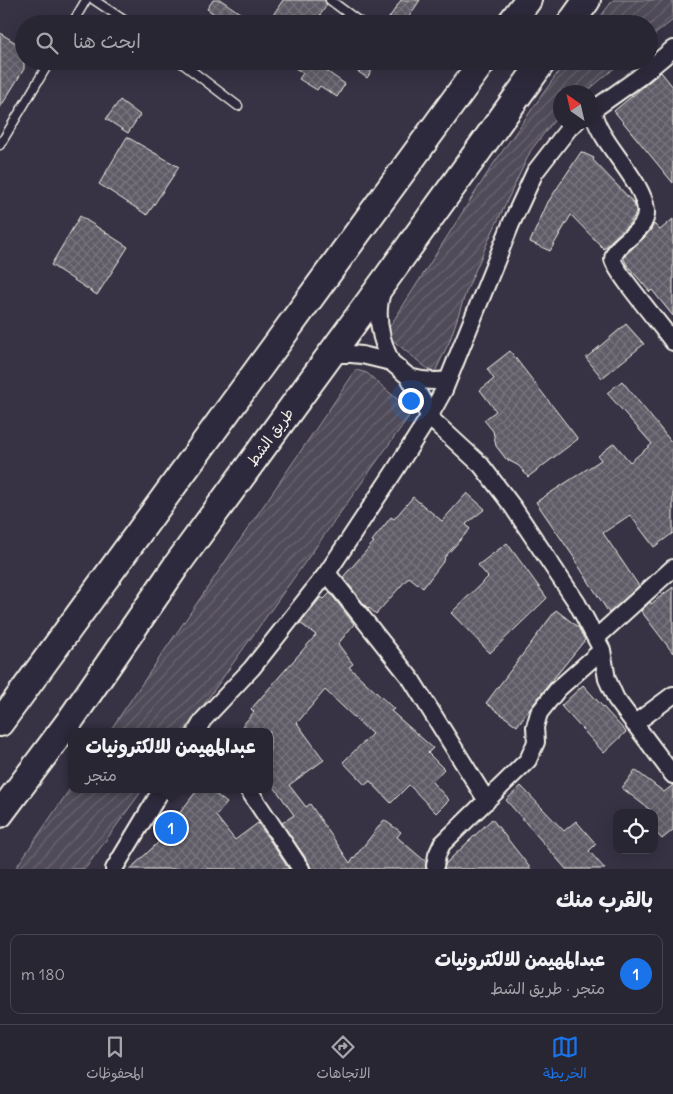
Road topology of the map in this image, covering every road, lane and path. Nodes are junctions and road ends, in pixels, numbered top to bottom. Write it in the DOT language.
graph roads {
  1 [pos="86,0"];
  2 [pos="94,0"];
  3 [pos="330,0"];
  4 [pos="528,0"];
  5 [pos="587,0"];
  6 [pos="77,15"];
  7 [pos="116,15"];
  8 [pos="350,15"];
  9 [pos="517,15"];
  10 [pos="576,15"];
  11 [pos="672,51"];
  12 [pos="658,62"];
  13 [pos="45,70"];
  14 [pos="191,70"];
  15 [pos="476,70"];
  16 [pos="537,70"];
  17 [pos="648,70"];
  18 [pos="238,106"];
  19 [pos="598,107"];
  20 [pos="598,127"];
  21 [pos="567,130"];
  22 [pos="0,145"];
  23 [pos="388,276"];
  24 [pos="673,342"];
  25 [pos="329,356"];
  26 [pos="390,362"];
  27 [pos="409,377"];
  28 [pos="448,380"];
  29 [pos="429,417"];
  30 [pos="673,568"];
  31 [pos="327,573"];
  32 [pos="599,644"];
  33 [pos="673,695"];
  34 [pos="0,723"];
  35 [pos="634,724"];
  36 [pos="203,728"];
  37 [pos="673,775"];
  38 [pos="160,793"];
  39 [pos="251,793"];
  40 [pos="487,801"];
  41 [pos="0,814"];
  42 [pos="435,866"];
  43 [pos="114,869"];
  44 [pos="301,869"];
  1 -- 6 [label="lane"];
  2 -- 7 [label="lane"];
  3 -- 8 [label="lane"];
  4 -- 9 [label="highway"];
  5 -- 10 [label="highway"];
  11 -- 12 [label="street"];
  13 -- 22 [label="lane"];
  14 -- 18 [label="lane"];
  15 -- 34 [label="highway"];
  16 -- 23 [label="highway, طريق الشط"];
  17 -- 19 [label="street"];
  20 -- 24 [label="street"];
  21 -- 28 [label="street"];
  23 -- 25 [label="highway, طريق الشط"];
  23 -- 26 [label="street"];
  25 -- 26 [label="street"];
  25 -- 41 [label="highway, طريق الشط"];
  26 -- 27 [label="street"];
  27 -- 28 [label="street"];
  27 -- 29 [label="street"];
  28 -- 29 [label="street"];
  29 -- 31 [label="street"];
  29 -- 32 [label="street"];
  30 -- 32 [label="street"];
  31 -- 36 [label="street"];
  31 -- 40 [label="street"];
  32 -- 35 [label="street"];
  32 -- 40 [label="street"];
  33 -- 35 [label="street"];
  35 -- 37 [label="street"];
  38 -- 43 [label="street"];
  39 -- 44 [label="street"];
  40 -- 42 [label="street"];
}
